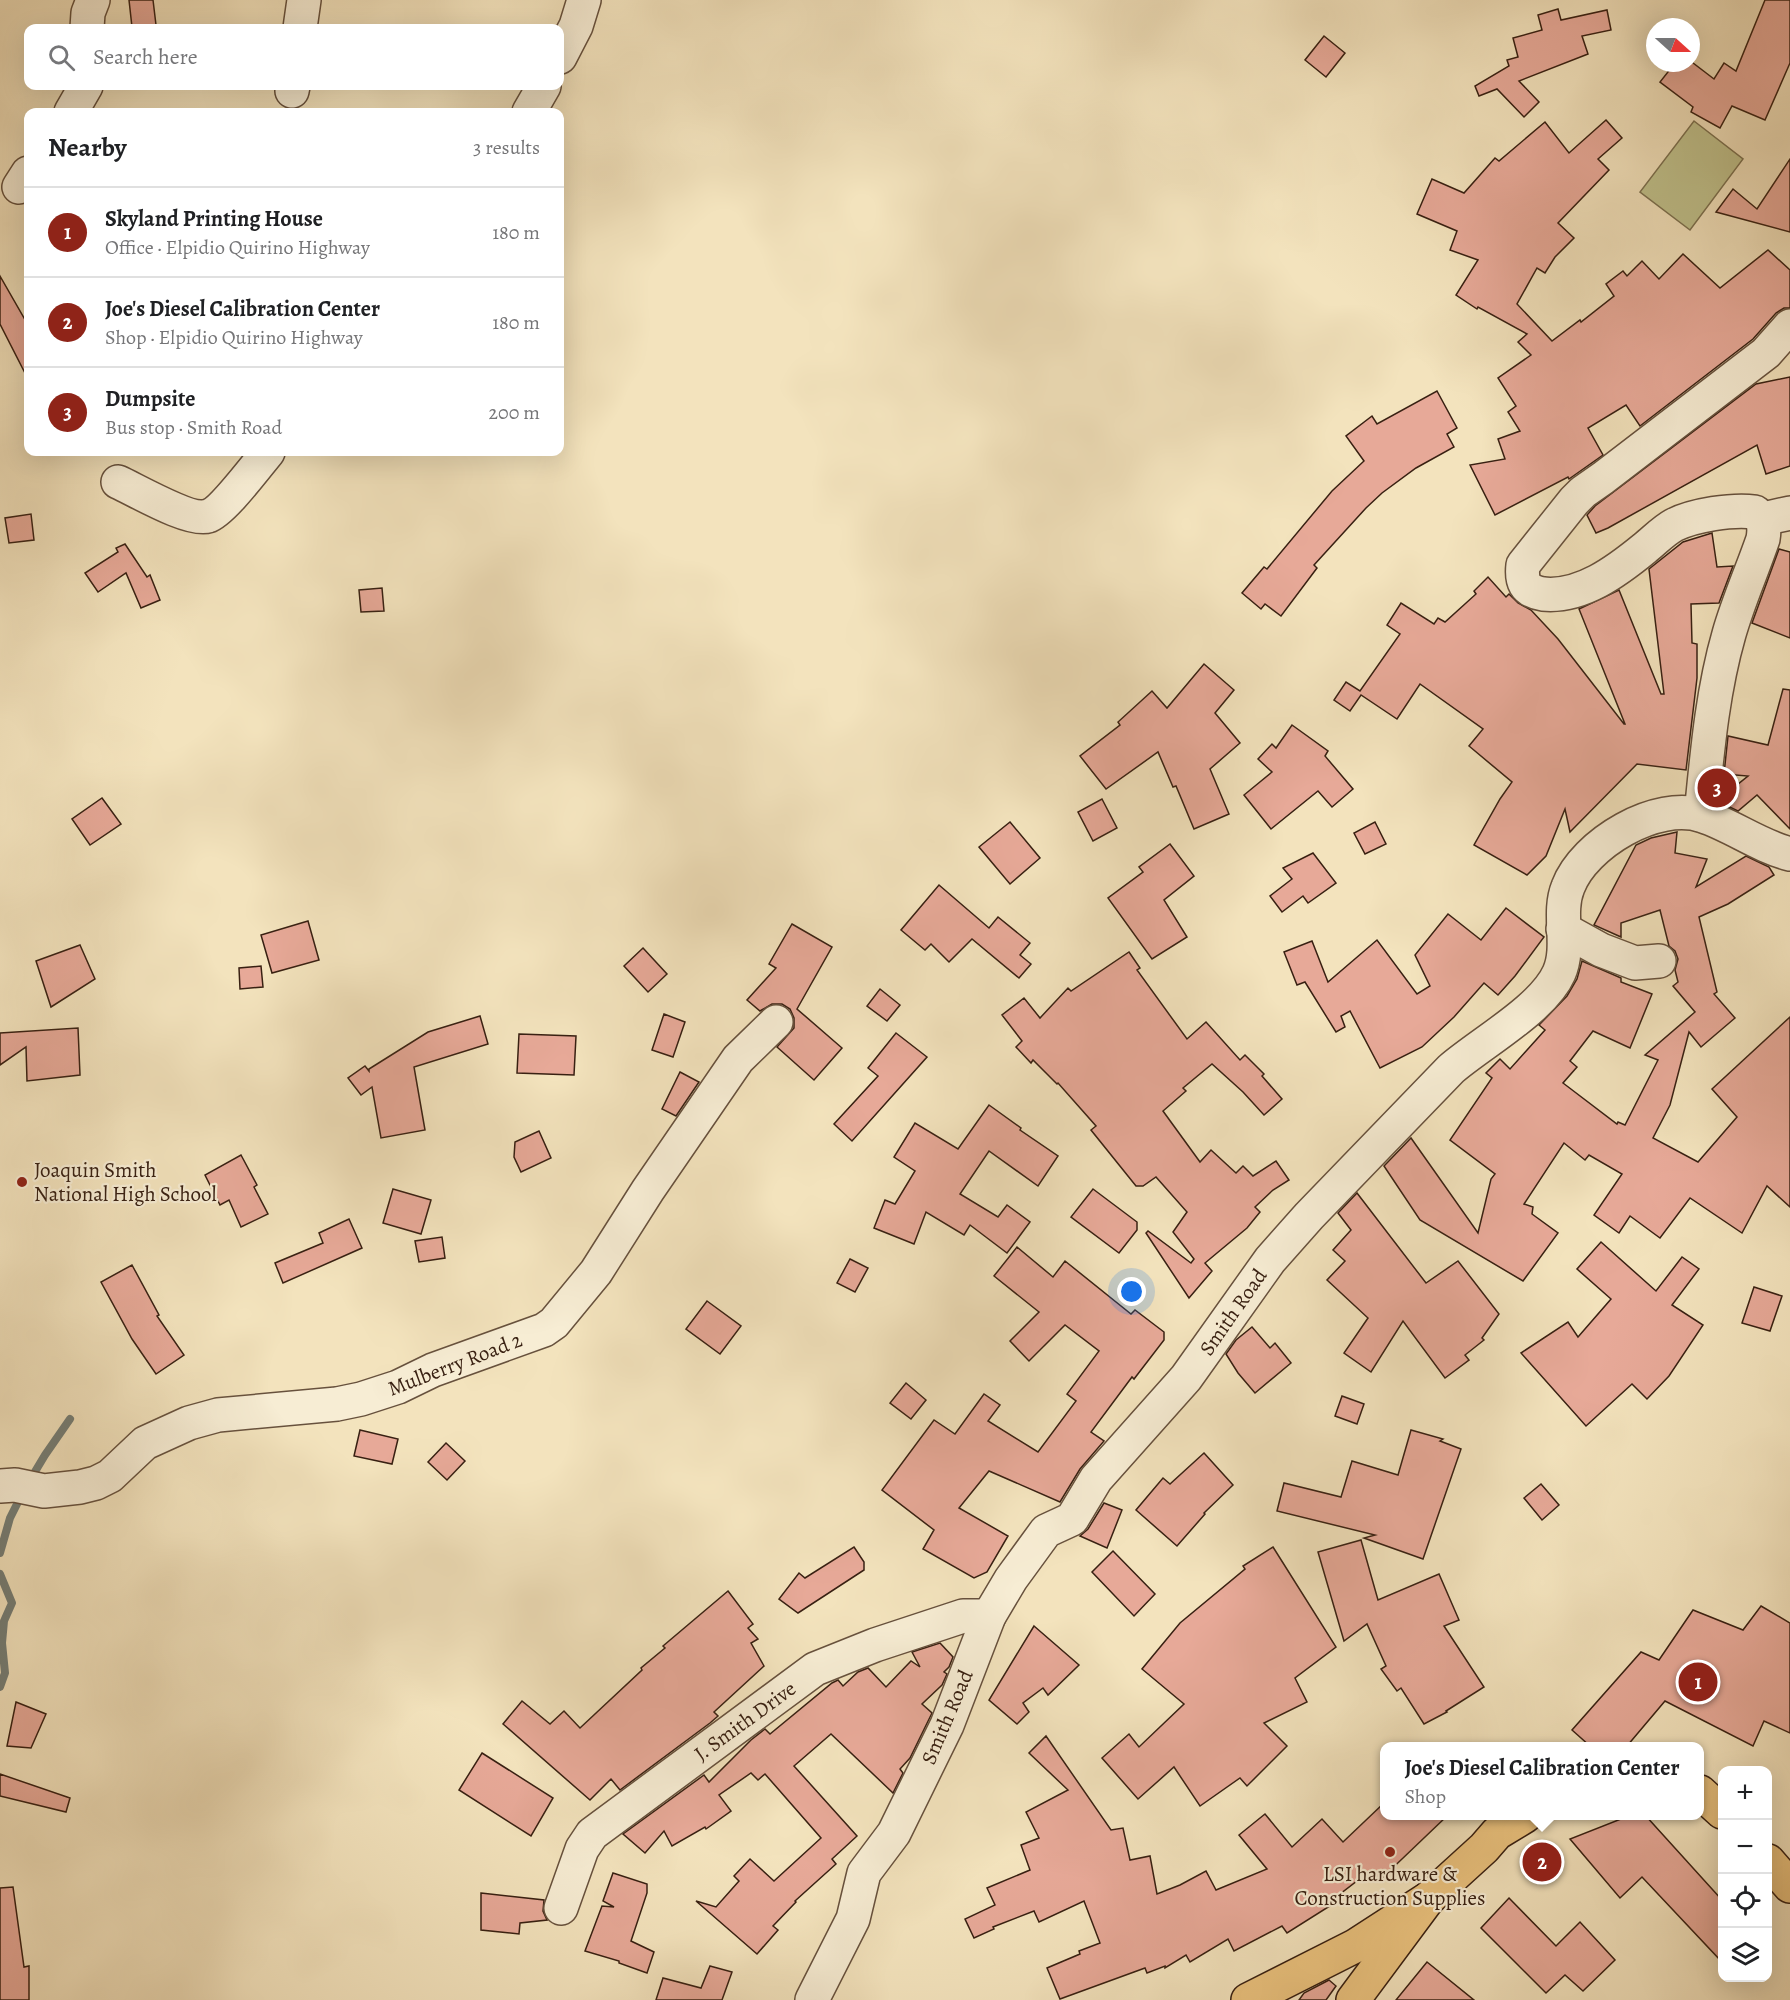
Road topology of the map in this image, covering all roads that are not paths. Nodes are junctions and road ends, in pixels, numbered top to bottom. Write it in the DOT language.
graph roads {
  1 [pos="93,0"];
  2 [pos="304,0"];
  3 [pos="584,0"];
  4 [pos="87,24"];
  5 [pos="301,24"];
  6 [pos="564,49"];
  7 [pos="84,90"];
  8 [pos="542,90"];
  9 [pos="73,108"];
  10 [pos="531,108"];
  11 [pos="1790,326"];
  12 [pos="265,456"];
  13 [pos="118,482"];
  14 [pos="1776,516"];
  15 [pos="1701,815"];
  16 [pos="1790,854"];
  17 [pos="1563,929"];
  18 [pos="1659,961"];
  19 [pos="776,1022"];
  20 [pos="20,1487"];
  21 [pos="989,1616"];
  22 [pos="1704,1796"];
  23 [pos="1718,1808"];
  24 [pos="1517,1820"];
  25 [pos="1772,1866"];
  26 [pos="1790,1886"];
  27 [pos="1428,1899"];
  28 [pos="561,1908"];
  29 [pos="812,2000"];
  30 [pos="1248,2000"];
  31 [pos="1353,2000"];
  1 -- 4 [label="street"];
  2 -- 5 [label="street"];
  3 -- 6 [label="street"];
  7 -- 9 [label="street"];
  8 -- 10 [label="street"];
  11 -- 14 [label="street"];
  12 -- 13 [label="street"];
  14 -- 15 [label="street"];
  15 -- 16 [label="street, Smith Road"];
  15 -- 17 [label="street, Smith Road"];
  17 -- 18 [label="street"];
  17 -- 21 [label="street, Smith Road"];
  19 -- 20 [label="street, Mulberry Road 2"];
  21 -- 28 [label="street, J. Smith Drive"];
  21 -- 29 [label="street, Smith Road"];
  22 -- 23 [label="main road"];
  24 -- 27 [label="main road"];
  25 -- 26 [label="main road"];
  27 -- 30 [label="main road"];
  27 -- 31 [label="main road"];
}
